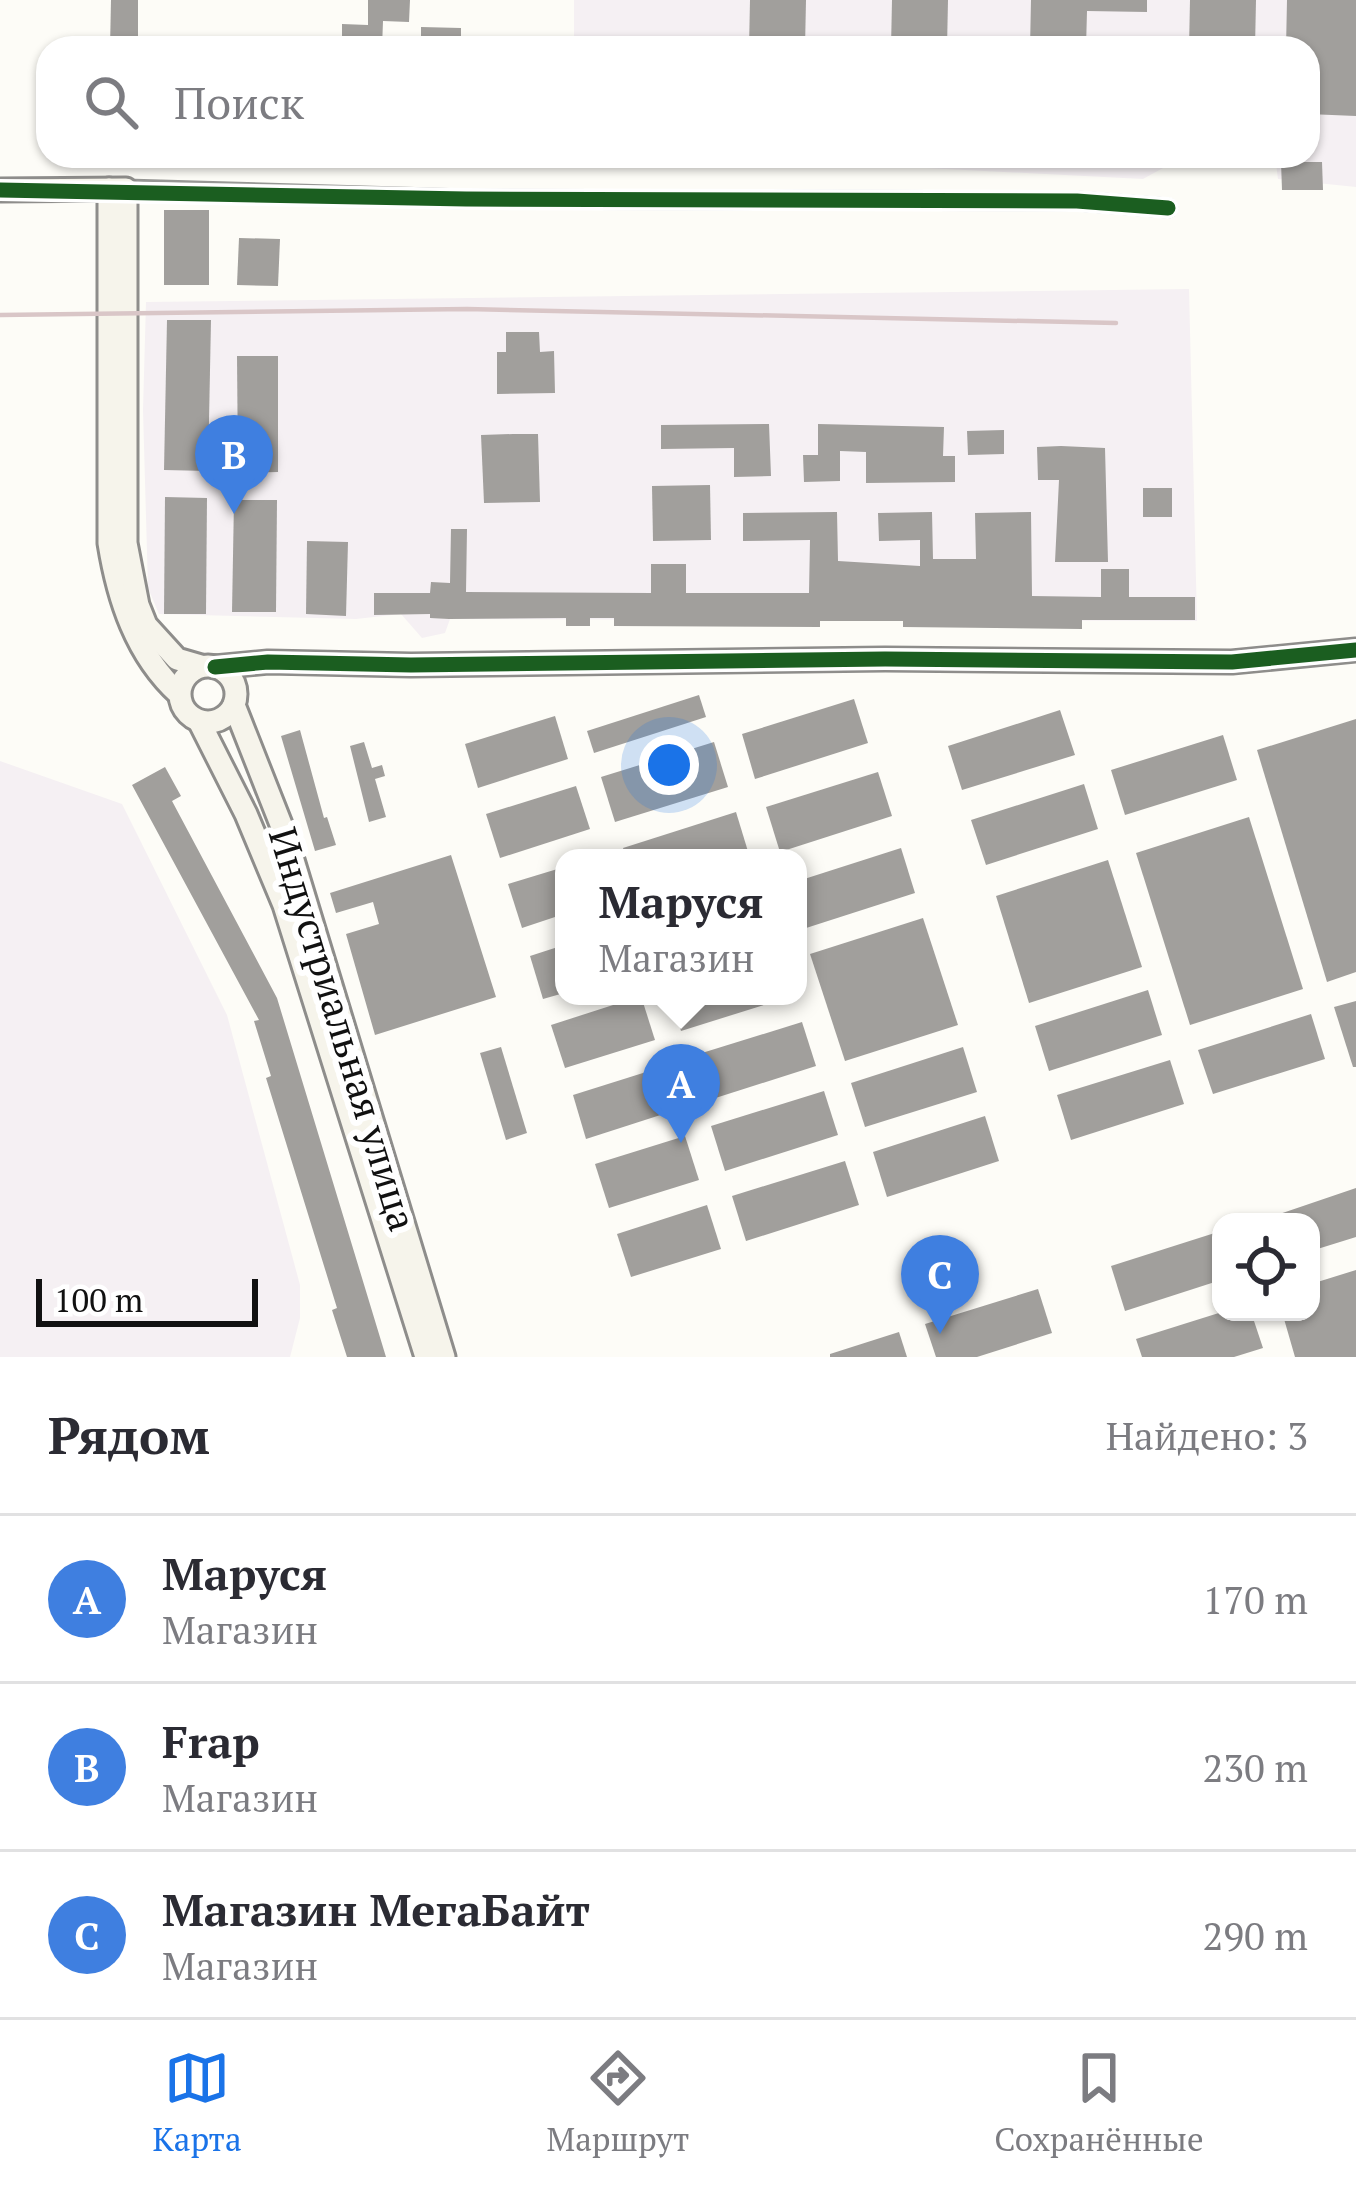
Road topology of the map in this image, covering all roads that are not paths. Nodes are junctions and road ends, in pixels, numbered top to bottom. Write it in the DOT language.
graph roads {
  1 [pos="117,189"];
  2 [pos="0,190"];
  3 [pos="1168,208"];
  4 [pos="118,543"];
  5 [pos="1356,650"];
  6 [pos="297,664"];
  7 [pos="208,666"];
  8 [pos="179,694"];
  9 [pos="235,700"];
  10 [pos="199,721"];
  11 [pos="347,1070"];
  12 [pos="426,1357"];
  13 [pos="444,1357"];
  1 -- 2 [label="street"];
  1 -- 3 [label="street"];
  1 -- 4 [label="street"];
  4 -- 7 [label="street"];
  4 -- 8 [label="street"];
  5 -- 6 [label="street"];
  6 -- 7 [label="street"];
  6 -- 9 [label="street"];
  7 -- 8 [label="street"];
  7 -- 9 [label="street"];
  8 -- 10 [label="street"];
  9 -- 10 [label="street"];
  9 -- 11 [label="street, Индустриальная улица"];
  10 -- 11 [label="street, Индустриальная улица"];
  11 -- 12 [label="street, Индустриальная улица"];
  11 -- 13 [label="street, Индустриальная улица"];
}
